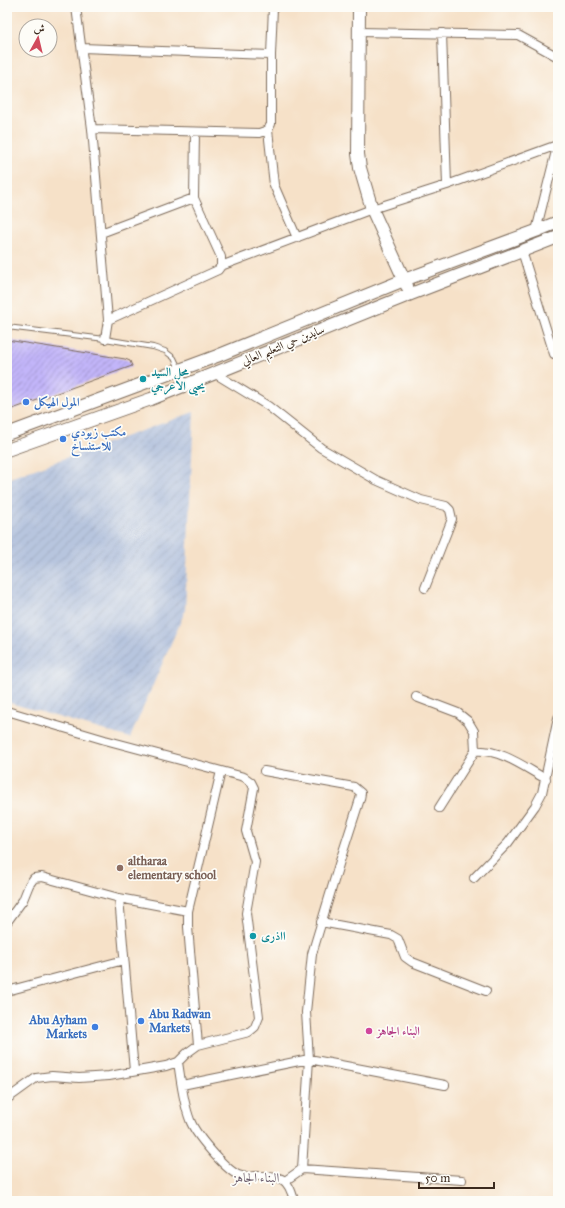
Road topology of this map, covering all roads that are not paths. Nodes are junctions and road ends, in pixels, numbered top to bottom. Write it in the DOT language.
graph roads {
  1 [pos="76,7"];
  2 [pos="273,7"];
  3 [pos="359,7"];
  4 [pos="359,32"];
  5 [pos="442,33"];
  6 [pos="82,48"];
  7 [pos="271,55"];
  8 [pos="558,57"];
  9 [pos="92,129"];
  10 [pos="268,130"];
  11 [pos="195,132"];
  12 [pos="558,144"];
  13 [pos="447,185"];
  14 [pos="194,198"];
  15 [pos="372,209"];
  16 [pos="558,222"];
  17 [pos="536,231"];
  18 [pos="101,233"];
  19 [pos="558,237"];
  20 [pos="297,238"];
  21 [pos="522,251"];
  22 [pos="221,266"];
  23 [pos="404,280"];
  24 [pos="410,294"];
  25 [pos="108,320"];
  26 [pos="7,327"];
  27 [pos="105,339"];
  28 [pos="554,354"];
  29 [pos="180,370"];
  30 [pos="214,373"];
  31 [pos="186,384"];
  32 [pos="7,434"];
  33 [pos="7,450"];
  34 [pos="425,588"];
  35 [pos="416,697"];
  36 [pos="7,711"];
  37 [pos="558,718"];
  38 [pos="475,751"];
  39 [pos="221,771"];
  40 [pos="264,771"];
  41 [pos="546,779"];
  42 [pos="439,808"];
  43 [pos="474,878"];
  44 [pos="119,898"];
  45 [pos="188,911"];
  46 [pos="7,922"];
  47 [pos="322,922"];
  48 [pos="124,960"];
  49 [pos="7,991"];
  50 [pos="486,991"];
  51 [pos="198,1045"];
  52 [pos="309,1059"];
  53 [pos="178,1062"];
  54 [pos="134,1071"];
  55 [pos="182,1085"];
  56 [pos="445,1085"];
  57 [pos="7,1099"];
  58 [pos="302,1169"];
  59 [pos="462,1180"];
  60 [pos="285,1181"];
  61 [pos="294,1201"];
  1 -- 6 [label="street"];
  2 -- 7 [label="street"];
  3 -- 4 [label="main road"];
  4 -- 5 [label="street"];
  4 -- 15 [label="main road"];
  5 -- 8 [label="street"];
  5 -- 13 [label="street"];
  6 -- 7 [label="street"];
  6 -- 9 [label="street"];
  7 -- 10 [label="street"];
  9 -- 11 [label="street"];
  9 -- 18 [label="street"];
  10 -- 11 [label="street"];
  10 -- 20 [label="street"];
  11 -- 14 [label="street"];
  12 -- 13 [label="street"];
  12 -- 17 [label="street"];
  13 -- 15 [label="street"];
  14 -- 18 [label="street"];
  14 -- 22 [label="street"];
  15 -- 20 [label="street"];
  15 -- 23 [label="main road"];
  16 -- 17 [label="main road, سايدين حي التعليم العالي"];
  17 -- 23 [label="main road, سايدين حي التعليم العالي"];
  18 -- 25 [label="street"];
  19 -- 21 [label="main road, سايدين حي التعليم العالي"];
  20 -- 22 [label="street"];
  21 -- 24 [label="main road, سايدين حي التعليم العالي"];
  21 -- 28 [label="street"];
  22 -- 25 [label="street"];
  23 -- 24 [label="main road"];
  23 -- 29 [label="main road, سايدين حي التعليم العالي"];
  24 -- 30 [label="main road, سايدين حي التعليم العالي"];
  25 -- 27 [label="street"];
  26 -- 27 [label="lane"];
  27 -- 29 [label="lane"];
  29 -- 31 [label="lane"];
  29 -- 32 [label="main road, سايدين حي التعليم العالي"];
  30 -- 31 [label="main road, سايدين حي التعليم العالي"];
  30 -- 34 [label="street"];
  31 -- 33 [label="main road, سايدين حي التعليم العالي"];
  35 -- 38 [label="street"];
  36 -- 39 [label="street"];
  37 -- 41 [label="street"];
  38 -- 41 [label="street"];
  38 -- 42 [label="street"];
  39 -- 45 [label="street"];
  39 -- 51 [label="street"];
  40 -- 47 [label="street"];
  41 -- 43 [label="street"];
  44 -- 45 [label="street"];
  44 -- 46 [label="street"];
  44 -- 48 [label="street"];
  45 -- 51 [label="street"];
  47 -- 50 [label="street"];
  47 -- 52 [label="street"];
  48 -- 49 [label="street"];
  48 -- 54 [label="street"];
  51 -- 53 [label="street"];
  52 -- 55 [label="street"];
  52 -- 56 [label="street"];
  52 -- 58 [label="street"];
  53 -- 54 [label="street"];
  53 -- 55 [label="street"];
  54 -- 57 [label="street"];
  55 -- 60 [label="street"];
  58 -- 59 [label="street"];
  58 -- 60 [label="street"];
  60 -- 61 [label="street"];
}
